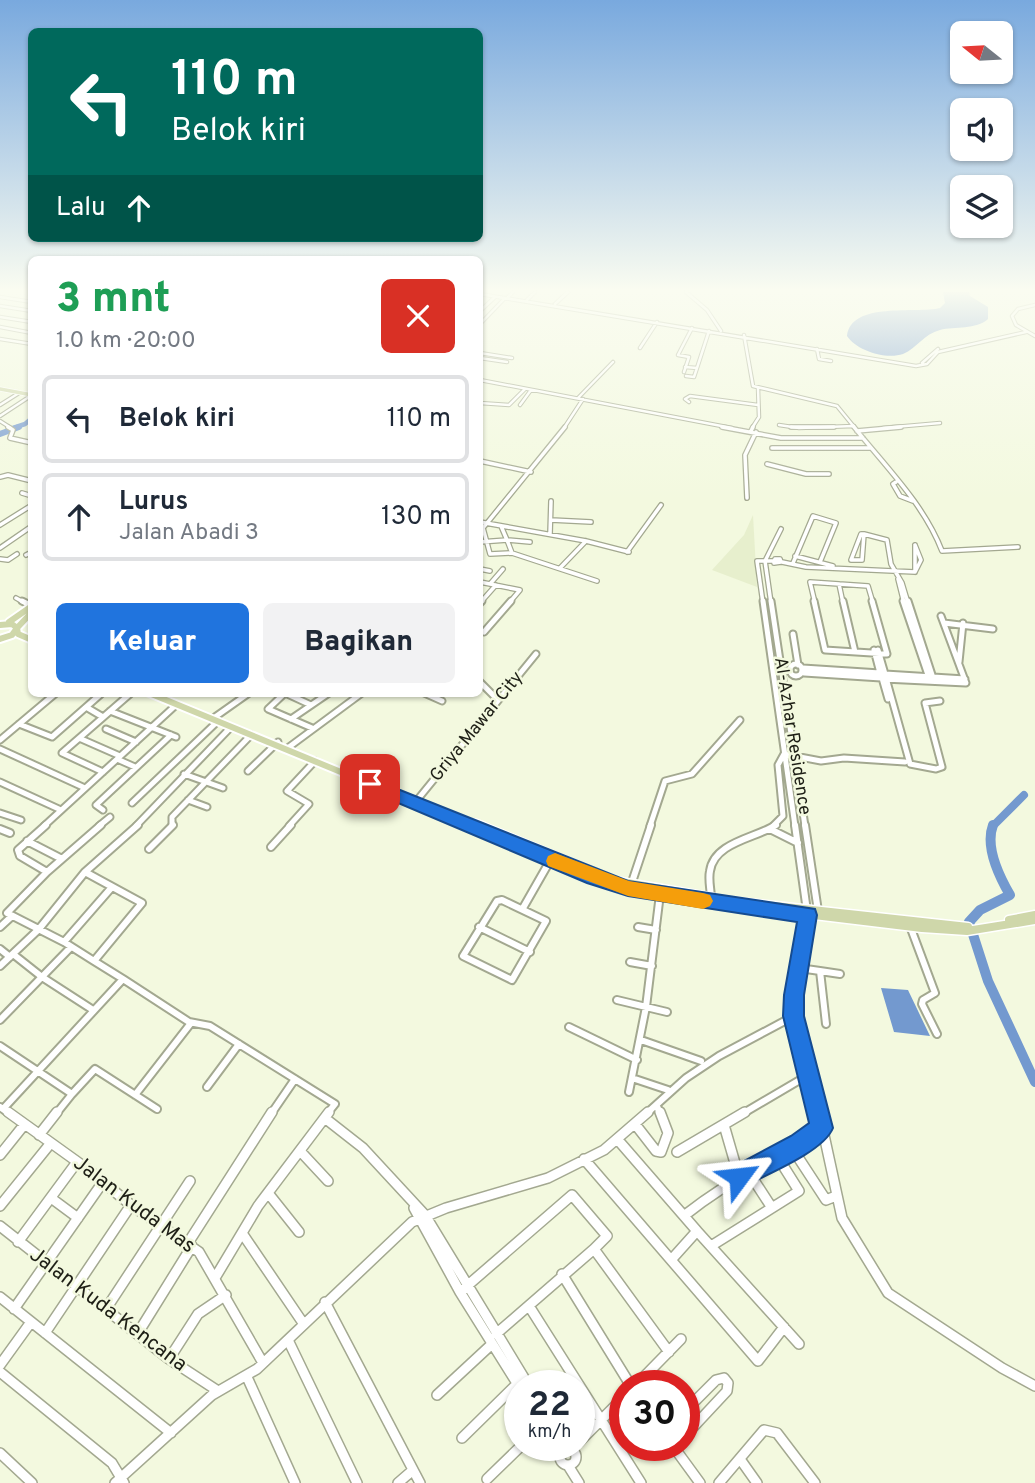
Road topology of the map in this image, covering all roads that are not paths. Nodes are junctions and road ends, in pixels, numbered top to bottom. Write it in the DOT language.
graph roads {
  1 [pos="504,361"];
  2 [pos="687,361"];
  3 [pos="700,361"];
  4 [pos="748,361"];
  5 [pos="895,361"];
  6 [pos="903,361"];
  7 [pos="923,361"];
  8 [pos="928,361"];
  9 [pos="507,362"];
  10 [pos="613,362"];
  11 [pos="697,368"];
  12 [pos="685,372"];
  13 [pos="483,381"];
  14 [pos="0,388"];
  15 [pos="758,388"];
  16 [pos="528,389"];
  17 [pos="20,393"];
  18 [pos="28,394"];
  19 [pos="28,398"];
  20 [pos="580,399"];
  21 [pos="0,400"];
  22 [pos="689,402"];
  23 [pos="483,403"];
  24 [pos="0,405"];
  25 [pos="520,405"];
  26 [pos="758,405"];
  27 [pos="0,416"];
  28 [pos="0,421"];
  29 [pos="940,423"];
  30 [pos="779,425"];
  31 [pos="854,426"];
  32 [pos="803,428"];
  33 [pos="857,431"];
  34 [pos="753,432"];
  35 [pos="863,438"];
  36 [pos="809,439"];
  37 [pos="28,442"];
  38 [pos="772,448"];
  39 [pos="870,448"];
  40 [pos="483,462"];
  41 [pos="767,464"];
  42 [pos="531,472"];
  43 [pos="829,474"];
  44 [pos="0,477"];
  45 [pos="28,480"];
  46 [pos="22,493"];
  47 [pos="28,495"];
  48 [pos="747,498"];
  49 [pos="551,501"];
  50 [pos="662,505"];
  51 [pos="28,508"];
  52 [pos="812,519"];
  53 [pos="551,520"];
  54 [pos="591,522"];
  55 [pos="483,523"];
  56 [pos="488,524"];
  57 [pos="0,525"];
  58 [pos="501,526"];
  59 [pos="28,529"];
  60 [pos="781,529"];
  61 [pos="550,534"];
  62 [pos="864,534"];
  63 [pos="488,540"];
  64 [pos="507,540"];
  65 [pos="483,541"];
  66 [pos="586,541"];
  67 [pos="530,542"];
  68 [pos="1018,547"];
  69 [pos="0,548"];
  70 [pos="512,553"];
  71 [pos="17,554"];
  72 [pos="795,556"];
  73 [pos="0,559"];
  74 [pos="8,560"];
  75 [pos="765,561"];
  76 [pos="782,562"];
  77 [pos="820,562"];
  78 [pos="793,563"];
  79 [pos="0,565"];
  80 [pos="560,568"];
  81 [pos="483,569"];
  82 [pos="503,569"];
  83 [pos="842,569"];
  84 [pos="490,570"];
  85 [pos="896,572"];
  86 [pos="915,572"];
  87 [pos="597,581"];
  88 [pos="483,582"];
  89 [pos="494,584"];
  90 [pos="811,585"];
  91 [pos="839,585"];
  92 [pos="869,589"];
  93 [pos="16,598"];
  94 [pos="483,599"];
  95 [pos="28,604"];
  96 [pos="28,608"];
  97 [pos="28,616"];
  98 [pos="963,623"];
  99 [pos="2,624"];
  100 [pos="17,628"];
  101 [pos="993,629"];
  102 [pos="484,632"];
  103 [pos="793,634"];
  104 [pos="2,639"];
  105 [pos="28,640"];
  106 [pos="28,641"];
  107 [pos="855,650"];
  108 [pos="877,652"];
  109 [pos="536,654"];
  110 [pos="772,664"];
  111 [pos="959,664"];
  112 [pos="782,665"];
  113 [pos="790,665"];
  114 [pos="802,668"];
  115 [pos="773,673"];
  116 [pos="783,673"];
  117 [pos="792,673"];
  118 [pos="883,677"];
  119 [pos="932,679"];
  120 [pos="483,685"];
  121 [pos="51,697"];
  122 [pos="97,697"];
  123 [pos="126,697"];
  124 [pos="158,697"];
  125 [pos="167,697"];
  126 [pos="244,697"];
  127 [pos="281,697"];
  128 [pos="294,697"];
  129 [pos="323,697"];
  130 [pos="356,697"];
  131 [pos="433,697"];
  132 [pos="888,699"];
  133 [pos="498,700"];
  134 [pos="442,701"];
  135 [pos="940,701"];
  136 [pos="176,705"];
  137 [pos="311,705"];
  138 [pos="86,707"];
  139 [pos="110,710"];
  140 [pos="103,717"];
  141 [pos="216,719"];
  142 [pos="291,719"];
  143 [pos="740,720"];
  144 [pos="19,724"];
  145 [pos="152,727"];
  146 [pos="232,727"];
  147 [pos="312,728"];
  148 [pos="106,729"];
  149 [pos="251,734"];
  150 [pos="79,738"];
  151 [pos="0,740"];
  152 [pos="136,742"];
  153 [pos="277,743"];
  154 [pos="289,747"];
  155 [pos="0,749"];
  156 [pos="784,751"];
  157 [pos="794,751"];
  158 [pos="302,754"];
  159 [pos="119,757"];
  160 [pos="315,761"];
  161 [pos="905,762"];
  162 [pos="135,767"];
  163 [pos="248,771"];
  164 [pos="103,772"];
  165 [pos="184,774"];
  166 [pos="0,782"];
  167 [pos="205,782"];
  168 [pos="85,788"];
  169 [pos="223,788"];
  170 [pos="418,799"];
  171 [pos="188,800"];
  172 [pos="132,803"];
  173 [pos="207,807"];
  174 [pos="61,810"];
  175 [pos="103,810"];
  176 [pos="0,813"];
  177 [pos="110,817"];
  178 [pos="22,820"];
  179 [pos="0,829"];
  180 [pos="770,830"];
  181 [pos="10,833"];
  182 [pos="27,841"];
  183 [pos="798,844"];
  184 [pos="271,847"];
  185 [pos="149,849"];
  186 [pos="62,859"];
  187 [pos="551,859"];
  188 [pos="47,872"];
  189 [pos="85,872"];
  190 [pos="631,885"];
  191 [pos="113,887"];
  192 [pos="660,894"];
  193 [pos="711,900"];
  194 [pos="523,908"];
  195 [pos="818,912"];
  196 [pos="807,913"];
  197 [pos="12,916"];
  198 [pos="1035,918"];
  199 [pos="860,919"];
  200 [pos="0,926"];
  201 [pos="910,926"];
  202 [pos="638,927"];
  203 [pos="479,928"];
  204 [pos="975,928"];
  205 [pos="39,929"];
  206 [pos="656,930"];
  207 [pos="64,942"];
  208 [pos="71,947"];
  209 [pos="0,950"];
  210 [pos="530,951"];
  211 [pos="11,956"];
  212 [pos="94,961"];
  213 [pos="630,962"];
  214 [pos="652,966"];
  215 [pos="0,967"];
  216 [pos="799,968"];
  217 [pos="820,971"];
  218 [pos="840,974"];
  219 [pos="42,978"];
  220 [pos="124,979"];
  221 [pos="617,1000"];
  222 [pos="646,1007"];
  223 [pos="93,1010"];
  224 [pos="667,1013"];
  225 [pos="794,1016"];
  226 [pos="0,1020"];
  227 [pos="191,1023"];
  228 [pos="827,1024"];
  229 [pos="569,1027"];
  230 [pos="937,1034"];
  231 [pos="641,1040"];
  232 [pos="239,1044"];
  233 [pos="0,1046"];
  234 [pos="637,1060"];
  235 [pos="701,1061"];
  236 [pos="38,1071"];
  237 [pos="810,1074"];
  238 [pos="296,1079"];
  239 [pos="632,1079"];
  240 [pos="207,1087"];
  241 [pos="668,1090"];
  242 [pos="629,1092"];
  243 [pos="72,1094"];
  244 [pos="135,1095"];
  245 [pos="657,1106"];
  246 [pos="1,1108"];
  247 [pos="158,1109"];
  248 [pos="326,1119"];
  249 [pos="635,1124"];
  250 [pos="24,1125"];
  251 [pos="724,1125"];
  252 [pos="822,1131"];
  253 [pos="39,1135"];
  254 [pos="618,1140"];
  255 [pos="50,1144"];
  256 [pos="795,1146"];
  257 [pos="300,1152"];
  258 [pos="677,1152"];
  259 [pos="0,1155"];
  260 [pos="777,1156"];
  261 [pos="584,1159"];
  262 [pos="77,1162"];
  263 [pos="748,1171"];
  264 [pos="739,1177"];
  265 [pos="190,1181"];
  266 [pos="328,1181"];
  267 [pos="103,1182"];
  268 [pos="268,1193"];
  269 [pos="836,1196"];
  270 [pos="51,1198"];
  271 [pos="131,1205"];
  272 [pos="0,1206"];
  273 [pos="772,1208"];
  274 [pos="685,1215"];
  275 [pos="421,1217"];
  276 [pos="78,1218"];
  277 [pos="0,1226"];
  278 [pos="160,1226"];
  279 [pos="697,1231"];
  280 [pos="299,1232"];
  281 [pos="242,1233"];
  282 [pos="18,1242"];
  283 [pos="190,1245"];
  284 [pos="711,1246"];
  285 [pos="594,1249"];
  286 [pos="670,1260"];
  287 [pos="46,1264"];
  288 [pos="562,1274"];
  289 [pos="215,1278"];
  290 [pos="77,1287"];
  291 [pos="463,1289"];
  292 [pos="226,1295"];
  293 [pos="0,1297"];
  294 [pos="326,1302"];
  295 [pos="529,1306"];
  296 [pos="14,1309"];
  297 [pos="106,1309"];
  298 [pos="31,1322"];
  299 [pos="303,1323"];
  300 [pos="784,1327"];
  301 [pos="45,1333"];
  302 [pos="138,1333"];
  303 [pos="496,1334"];
  304 [pos="681,1339"];
  305 [pos="288,1340"];
  306 [pos="492,1344"];
  307 [pos="799,1344"];
  308 [pos="669,1352"];
  309 [pos="169,1359"];
  310 [pos="263,1363"];
  311 [pos="0,1365"];
  312 [pos="509,1370"];
  313 [pos="519,1370"];
  314 [pos="623,1370"];
  315 [pos="650,1370"];
  316 [pos="0,1372"];
  317 [pos="247,1377"];
  318 [pos="1035,1386"];
  319 [pos="218,1391"];
  320 [pos="704,1392"];
  321 [pos="437,1395"];
  322 [pos="700,1396"];
  323 [pos="504,1400"];
  324 [pos="714,1405"];
  325 [pos="609,1413"];
  326 [pos="700,1418"];
  327 [pos="602,1420"];
  328 [pos="595,1426"];
  329 [pos="171,1433"];
  330 [pos="462,1438"];
  331 [pos="0,1453"];
  332 [pos="740,1459"];
  333 [pos="506,1461"];
  334 [pos="574,1461"];
  335 [pos="684,1461"];
  336 [pos="413,1469"];
  337 [pos="487,1479"];
  338 [pos="120,1481"];
  339 [pos="33,1483"];
  340 [pos="295,1483"];
  341 [pos="357,1483"];
  342 [pos="398,1483"];
  343 [pos="420,1483"];
  344 [pos="579,1483"];
  345 [pos="641,1483"];
  346 [pos="699,1483"];
  347 [pos="719,1483"];
  348 [pos="757,1483"];
  349 [pos="815,1483"];
  1 -- 9 [label="street"];
  2 -- 12 [label="street"];
  3 -- 11 [label="street"];
  4 -- 15 [label="street"];
  5 -- 8 [label="street"];
  6 -- 7 [label="street"];
  10 -- 20 [label="street"];
  11 -- 12 [label="street"];
  11 -- 12 [label="street"];
  13 -- 16 [label="street"];
  14 -- 17 [label="main road"];
  15 -- 26 [label="street"];
  15 -- 31 [label="street"];
  16 -- 20 [label="street"];
  16 -- 23 [label="street"];
  16 -- 25 [label="street"];
  17 -- 18 [label="main road"];
  17 -- 21 [label="street"];
  17 -- 24 [label="street"];
  19 -- 27 [label="street"];
  20 -- 34 [label="street"];
  20 -- 42 [label="street"];
  22 -- 26 [label="street"];
  26 -- 34 [label="street"];
  28 -- 37 [label="street"];
  29 -- 33 [label="street"];
  30 -- 32 [label="street"];
  31 -- 32 [label="street"];
  31 -- 33 [label="street"];
  32 -- 36 [label="street"];
  33 -- 35 [label="street"];
  34 -- 36 [label="street"];
  34 -- 48 [label="street"];
  35 -- 36 [label="street"];
  35 -- 39 [label="street"];
  38 -- 39 [label="street"];
  39 -- 68 [label="street"];
  40 -- 42 [label="street"];
  41 -- 43 [label="street"];
  42 -- 56 [label="street"];
  44 -- 45 [label="street"];
  46 -- 47 [label="street"];
  49 -- 53 [label="street"];
  50 -- 66 [label="street"];
  51 -- 57 [label="street"];
  52 -- 72 [label="street"];
  52 -- 77 [label="street"];
  53 -- 54 [label="street"];
  53 -- 61 [label="street"];
  55 -- 56 [label="street"];
  56 -- 58 [label="street"];
  56 -- 63 [label="street"];
  58 -- 61 [label="street"];
  58 -- 64 [label="street"];
  59 -- 69 [label="street"];
  60 -- 75 [label="street"];
  61 -- 66 [label="street"];
  62 -- 62 [label="street"];
  62 -- 85 [label="street"];
  63 -- 64 [label="street"];
  63 -- 65 [label="street"];
  63 -- 70 [label="street"];
  64 -- 67 [label="street"];
  64 -- 70 [label="street"];
  66 -- 80 [label="street"];
  70 -- 80 [label="street"];
  71 -- 74 [label="street"];
  72 -- 77 [label="street"];
  72 -- 78 [label="street"];
  73 -- 74 [label="street"];
  74 -- 79 [label="street"];
  75 -- 76 [label="street"];
  75 -- 110 [label="street, Al-Azhar Residence"];
  75 -- 112 [label="street, Al-Azhar Residence"];
  76 -- 78 [label="street"];
  77 -- 83 [label="street"];
  78 -- 83 [label="street"];
  80 -- 87 [label="street"];
  81 -- 84 [label="street"];
  82 -- 89 [label="street"];
  83 -- 85 [label="street"];
  85 -- 86 [label="street"];
  85 -- 119 [label="street"];
  86 -- 86 [label="street"];
  88 -- 89 [label="street"];
  89 -- 94 [label="street"];
  89 -- 102 [label="street"];
  90 -- 91 [label="street"];
  90 -- 107 [label="street"];
  91 -- 92 [label="street"];
  91 -- 107 [label="street"];
  92 -- 108 [label="street"];
  93 -- 95 [label="street"];
  96 -- 99 [label="main road"];
  97 -- 100 [label="main road"];
  98 -- 101 [label="street"];
  98 -- 111 [label="street"];
  98 -- 111 [label="street"];
  99 -- 100 [label="main road"];
  100 -- 104 [label="main road"];
  100 -- 105 [label="main road"];
  103 -- 114 [label="street"];
  104 -- 106 [label="main road"];
  107 -- 108 [label="street"];
  108 -- 118 [label="street"];
  109 -- 133 [label="street, Griya Mawar City"];
  110 -- 112 [label="street"];
  110 -- 115 [label="street, Al-Azhar Residence"];
  111 -- 119 [label="street"];
  112 -- 113 [label="street"];
  112 -- 116 [label="street, Al-Azhar Residence"];
  113 -- 114 [label="street"];
  113 -- 117 [label="street"];
  114 -- 117 [label="street"];
  114 -- 118 [label="street"];
  115 -- 116 [label="street"];
  115 -- 156 [label="street, Al-Azhar Residence"];
  116 -- 117 [label="street"];
  116 -- 157 [label="street, Al-Azhar Residence"];
  118 -- 119 [label="street"];
  118 -- 132 [label="street"];
  118 -- 135 [label="street"];
  120 -- 133 [label="street"];
  121 -- 144 [label="street"];
  122 -- 138 [label="street"];
  123 -- 139 [label="street"];
  124 -- 136 [label="main road"];
  125 -- 141 [label="main road"];
  126 -- 141 [label="street"];
  127 -- 142 [label="street"];
  128 -- 137 [label="street"];
  129 -- 137 [label="street"];
  130 -- 147 [label="street"];
  131 -- 134 [label="street"];
  133 -- 170 [label="street, Griya Mawar City"];
  136 -- 141 [label="main road"];
  136 -- 145 [label="street"];
  137 -- 142 [label="street"];
  138 -- 140 [label="street"];
  138 -- 144 [label="street"];
  139 -- 140 [label="street"];
  139 -- 145 [label="street"];
  140 -- 150 [label="street"];
  141 -- 146 [label="main road"];
  141 -- 153 [label="main road"];
  141 -- 172 [label="street"];
  142 -- 147 [label="street"];
  143 -- 190 [label="street"];
  144 -- 151 [label="street"];
  145 -- 152 [label="street"];
  145 -- 162 [label="street"];
  146 -- 149 [label="main road"];
  146 -- 165 [label="street"];
  147 -- 154 [label="street"];
  148 -- 152 [label="street"];
  149 -- 153 [label="main road"];
  149 -- 167 [label="street"];
  150 -- 159 [label="street"];
  150 -- 164 [label="street"];
  152 -- 159 [label="street"];
  153 -- 154 [label="main road"];
  153 -- 158 [label="main road"];
  153 -- 163 [label="street"];
  154 -- 158 [label="main road"];
  155 -- 168 [label="street"];
  156 -- 157 [label="street"];
  156 -- 180 [label="street"];
  156 -- 183 [label="street, Al-Azhar Residence"];
  157 -- 161 [label="street"];
  157 -- 195 [label="street, Al-Azhar Residence"];
  158 -- 160 [label="main road"];
  158 -- 170 [label="main road"];
  159 -- 162 [label="street"];
  159 -- 164 [label="street"];
  160 -- 184 [label="street"];
  160 -- 187 [label="main road"];
  162 -- 175 [label="street"];
  164 -- 168 [label="street"];
  165 -- 167 [label="street"];
  165 -- 189 [label="street"];
  166 -- 174 [label="street"];
  167 -- 169 [label="street"];
  167 -- 171 [label="street"];
  168 -- 174 [label="street"];
  170 -- 190 [label="main road"];
  171 -- 173 [label="street"];
  171 -- 185 [label="street"];
  174 -- 182 [label="street"];
  176 -- 178 [label="street"];
  177 -- 186 [label="street"];
  179 -- 181 [label="street"];
  180 -- 183 [label="street"];
  180 -- 193 [label="street"];
  182 -- 186 [label="street"];
  182 -- 188 [label="street"];
  183 -- 196 [label="street, Al-Azhar Residence"];
  186 -- 188 [label="street"];
  187 -- 192 [label="main road"];
  187 -- 194 [label="street"];
  188 -- 197 [label="street"];
  189 -- 191 [label="street"];
  189 -- 205 [label="street"];
  190 -- 193 [label="main road"];
  191 -- 207 [label="street"];
  191 -- 212 [label="street"];
  192 -- 193 [label="main road"];
  192 -- 206 [label="street"];
  193 -- 196 [label="main road"];
  194 -- 203 [label="street"];
  194 -- 210 [label="street"];
  195 -- 196 [label="main road"];
  195 -- 199 [label="main road"];
  196 -- 199 [label="main road"];
  196 -- 216 [label="street, Al-Azhar Residence"];
  197 -- 200 [label="street"];
  197 -- 205 [label="street"];
  198 -- 204 [label="main road"];
  199 -- 201 [label="main road"];
  199 -- 204 [label="main road"];
  201 -- 204 [label="main road"];
  201 -- 230 [label="street"];
  202 -- 206 [label="street"];
  203 -- 210 [label="street"];
  203 -- 210 [label="street"];
  205 -- 207 [label="street"];
  205 -- 211 [label="street"];
  206 -- 214 [label="street"];
  207 -- 208 [label="street"];
  208 -- 212 [label="street"];
  208 -- 219 [label="street"];
  209 -- 211 [label="street"];
  211 -- 215 [label="street"];
  211 -- 219 [label="street"];
  212 -- 220 [label="street"];
  213 -- 214 [label="street"];
  214 -- 222 [label="street"];
  216 -- 217 [label="street"];
  216 -- 225 [label="street, Al-Azhar Residence"];
  217 -- 218 [label="street"];
  217 -- 228 [label="street"];
  219 -- 223 [label="street"];
  219 -- 226 [label="street"];
  220 -- 223 [label="street"];
  220 -- 227 [label="street"];
  221 -- 222 [label="street"];
  222 -- 224 [label="street"];
  222 -- 231 [label="street"];
  223 -- 236 [label="street"];
  225 -- 237 [label="street"];
  225 -- 245 [label="street"];
  227 -- 232 [label="street"];
  227 -- 244 [label="street"];
  229 -- 234 [label="street"];
  231 -- 234 [label="street"];
  231 -- 235 [label="street"];
  232 -- 238 [label="street"];
  232 -- 240 [label="street"];
  233 -- 236 [label="street"];
  234 -- 239 [label="street"];
  236 -- 243 [label="street"];
  236 -- 246 [label="street"];
  237 -- 251 [label="street"];
  237 -- 252 [label="street"];
  238 -- 248 [label="street"];
  238 -- 283 [label="street"];
  239 -- 241 [label="street"];
  239 -- 242 [label="street"];
  243 -- 244 [label="street"];
  243 -- 253 [label="street"];
  244 -- 247 [label="street"];
  245 -- 249 [label="street"];
  245 -- 249 [label="street"];
  246 -- 250 [label="street, Jalan Kuda Mas"];
  248 -- 257 [label="street"];
  248 -- 275 [label="street"];
  249 -- 254 [label="street"];
  250 -- 253 [label="street, Jalan Kuda Mas"];
  250 -- 259 [label="street"];
  251 -- 258 [label="street"];
  251 -- 264 [label="street"];
  252 -- 256 [label="street"];
  252 -- 269 [label="street"];
  253 -- 255 [label="street, Jalan Kuda Mas"];
  254 -- 261 [label="street"];
  254 -- 274 [label="street"];
  255 -- 262 [label="street, Jalan Kuda Mas"];
  255 -- 272 [label="street"];
  256 -- 260 [label="street"];
  256 -- 269 [label="street"];
  257 -- 266 [label="street"];
  257 -- 268 [label="street"];
  260 -- 263 [label="street"];
  260 -- 273 [label="street"];
  261 -- 275 [label="street"];
  261 -- 286 [label="street"];
  262 -- 267 [label="street, Jalan Kuda Mas"];
  262 -- 270 [label="street"];
  263 -- 264 [label="street"];
  263 -- 273 [label="street"];
  264 -- 274 [label="street"];
  265 -- 278 [label="street"];
  267 -- 271 [label="street, Jalan Kuda Mas"];
  267 -- 276 [label="street"];
  268 -- 280 [label="street"];
  268 -- 281 [label="street"];
  269 -- 318 [label="street"];
  270 -- 276 [label="street"];
  270 -- 282 [label="street"];
  271 -- 278 [label="street, Jalan Kuda Mas"];
  271 -- 290 [label="street"];
  273 -- 284 [label="street"];
  274 -- 279 [label="street"];
  275 -- 291 [label="street"];
  275 -- 294 [label="street"];
  276 -- 287 [label="street"];
  277 -- 282 [label="street, Jalan Kuda Kencana"];
  278 -- 283 [label="street, Jalan Kuda Mas"];
  278 -- 297 [label="street"];
  279 -- 284 [label="street"];
  279 -- 286 [label="street"];
  281 -- 289 [label="street"];
  281 -- 299 [label="street"];
  282 -- 287 [label="street, Jalan Kuda Kencana"];
  283 -- 289 [label="street, Jalan Kuda Mas"];
  283 -- 302 [label="street"];
  284 -- 300 [label="street"];
  285 -- 288 [label="street"];
  285 -- 291 [label="street"];
  285 -- 308 [label="street"];
  286 -- 300 [label="street"];
  287 -- 290 [label="street, Jalan Kuda Kencana"];
  287 -- 296 [label="street"];
  288 -- 295 [label="street"];
  288 -- 314 [label="street"];
  289 -- 292 [label="street, Jalan Kuda Mas"];
  290 -- 297 [label="street, Jalan Kuda Kencana"];
  290 -- 301 [label="street"];
  291 -- 303 [label="street"];
  291 -- 306 [label="street"];
  292 -- 309 [label="street"];
  292 -- 310 [label="street, Jalan Kuda Mas"];
  293 -- 296 [label="street"];
  294 -- 299 [label="street"];
  294 -- 336 [label="street"];
  295 -- 303 [label="street"];
  295 -- 327 [label="street"];
  296 -- 298 [label="street"];
  297 -- 302 [label="street, Jalan Kuda Kencana"];
  298 -- 301 [label="street"];
  298 -- 311 [label="street"];
  299 -- 305 [label="street"];
  300 -- 307 [label="street"];
  301 -- 329 [label="street"];
  302 -- 309 [label="street, Jalan Kuda Kencana"];
  303 -- 313 [label="street"];
  304 -- 308 [label="street"];
  305 -- 310 [label="street"];
  305 -- 341 [label="street"];
  306 -- 312 [label="street"];
  306 -- 321 [label="street"];
  308 -- 315 [label="street"];
  309 -- 319 [label="street, Jalan Kuda Kencana"];
  310 -- 317 [label="street"];
  316 -- 338 [label="street"];
  317 -- 319 [label="street"];
  317 -- 340 [label="street"];
  319 -- 329 [label="street"];
  320 -- 322 [label="street"];
  320 -- 324 [label="street"];
  320 -- 324 [label="street"];
  323 -- 330 [label="street"];
  324 -- 326 [label="street"];
  325 -- 327 [label="street"];
  327 -- 328 [label="street"];
  327 -- 345 [label="street"];
  329 -- 338 [label="street"];
  331 -- 339 [label="street"];
  332 -- 347 [label="street"];
  332 -- 348 [label="street"];
  332 -- 349 [label="street"];
  333 -- 337 [label="street"];
  334 -- 344 [label="street"];
  335 -- 346 [label="street"];
  336 -- 342 [label="street"];
  336 -- 343 [label="street"];
}
